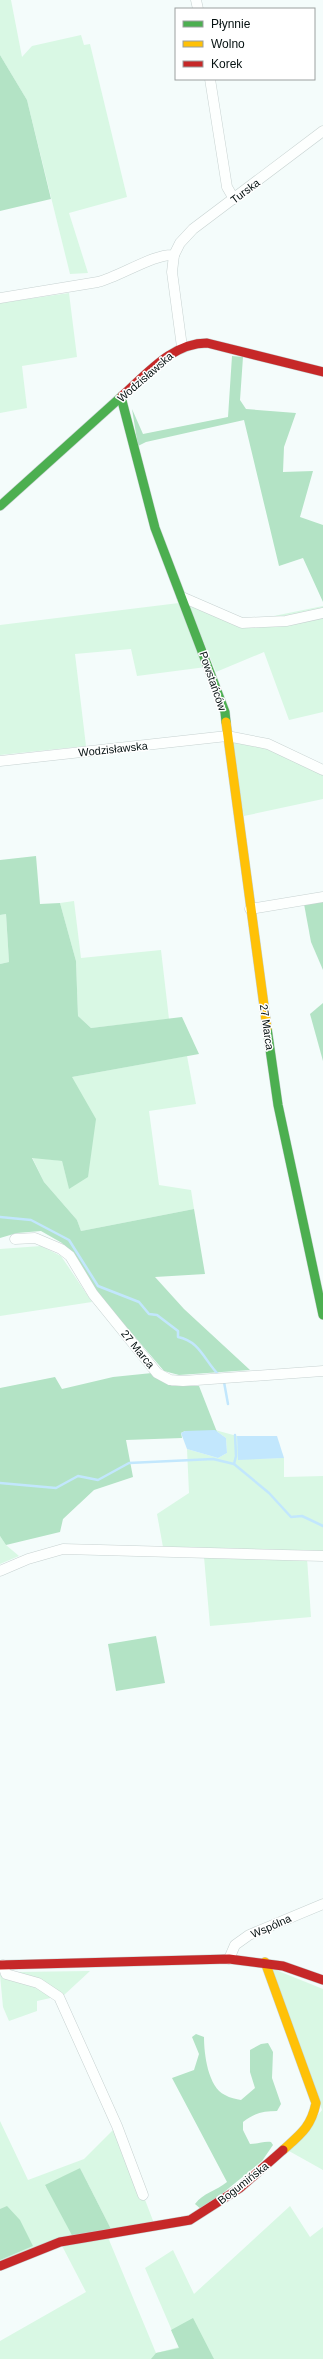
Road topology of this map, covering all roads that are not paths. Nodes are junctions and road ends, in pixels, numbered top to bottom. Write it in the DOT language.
graph roads {
  1 [pos="210,80"];
  2 [pos="323,131"];
  3 [pos="234,200"];
  4 [pos="174,255"];
  5 [pos="0,298"];
  6 [pos="182,347"];
  7 [pos="323,372"];
  8 [pos="121,397"];
  9 [pos="0,506"];
  10 [pos="182,597"];
  11 [pos="323,613"];
  12 [pos="227,736"];
  13 [pos="0,761"];
  14 [pos="323,770"];
  15 [pos="323,898"];
  16 [pos="250,909"];
  17 [pos="15,1240"];
  18 [pos="323,1315"];
  19 [pos="323,1371"];
  20 [pos="323,1556"];
  21 [pos="0,1571"];
  22 [pos="323,1904"];
  23 [pos="229,1959"];
  24 [pos="265,1962"];
  25 [pos="2,1965"];
  26 [pos="323,1980"];
  27 [pos="143,2195"];
  28 [pos="0,2266"];
  1 -- 3 [label="street"];
  2 -- 3 [label="street, Turska"];
  3 -- 4 [label="street, Turska"];
  4 -- 5 [label="street"];
  4 -- 6 [label="street, Turska"];
  6 -- 7 [label="street, Wodzisławska"];
  6 -- 8 [label="street, Wodzisławska"];
  8 -- 9 [label="street, Wodzisławska"];
  8 -- 10 [label="street, Powstańców"];
  10 -- 11 [label="street"];
  10 -- 12 [label="street, Powstańców"];
  12 -- 13 [label="street, Wodzisławska"];
  12 -- 14 [label="street"];
  12 -- 16 [label="street, 27 Marca"];
  15 -- 16 [label="street"];
  16 -- 18 [label="street, 27 Marca"];
  17 -- 19 [label="street, 27 Marca"];
  20 -- 21 [label="street"];
  22 -- 23 [label="street, Wspólna"];
  23 -- 24 [label="street"];
  23 -- 25 [label="street"];
  24 -- 26 [label="street"];
  24 -- 28 [label="street, Bogumińska"];
  25 -- 27 [label="street"];
}
